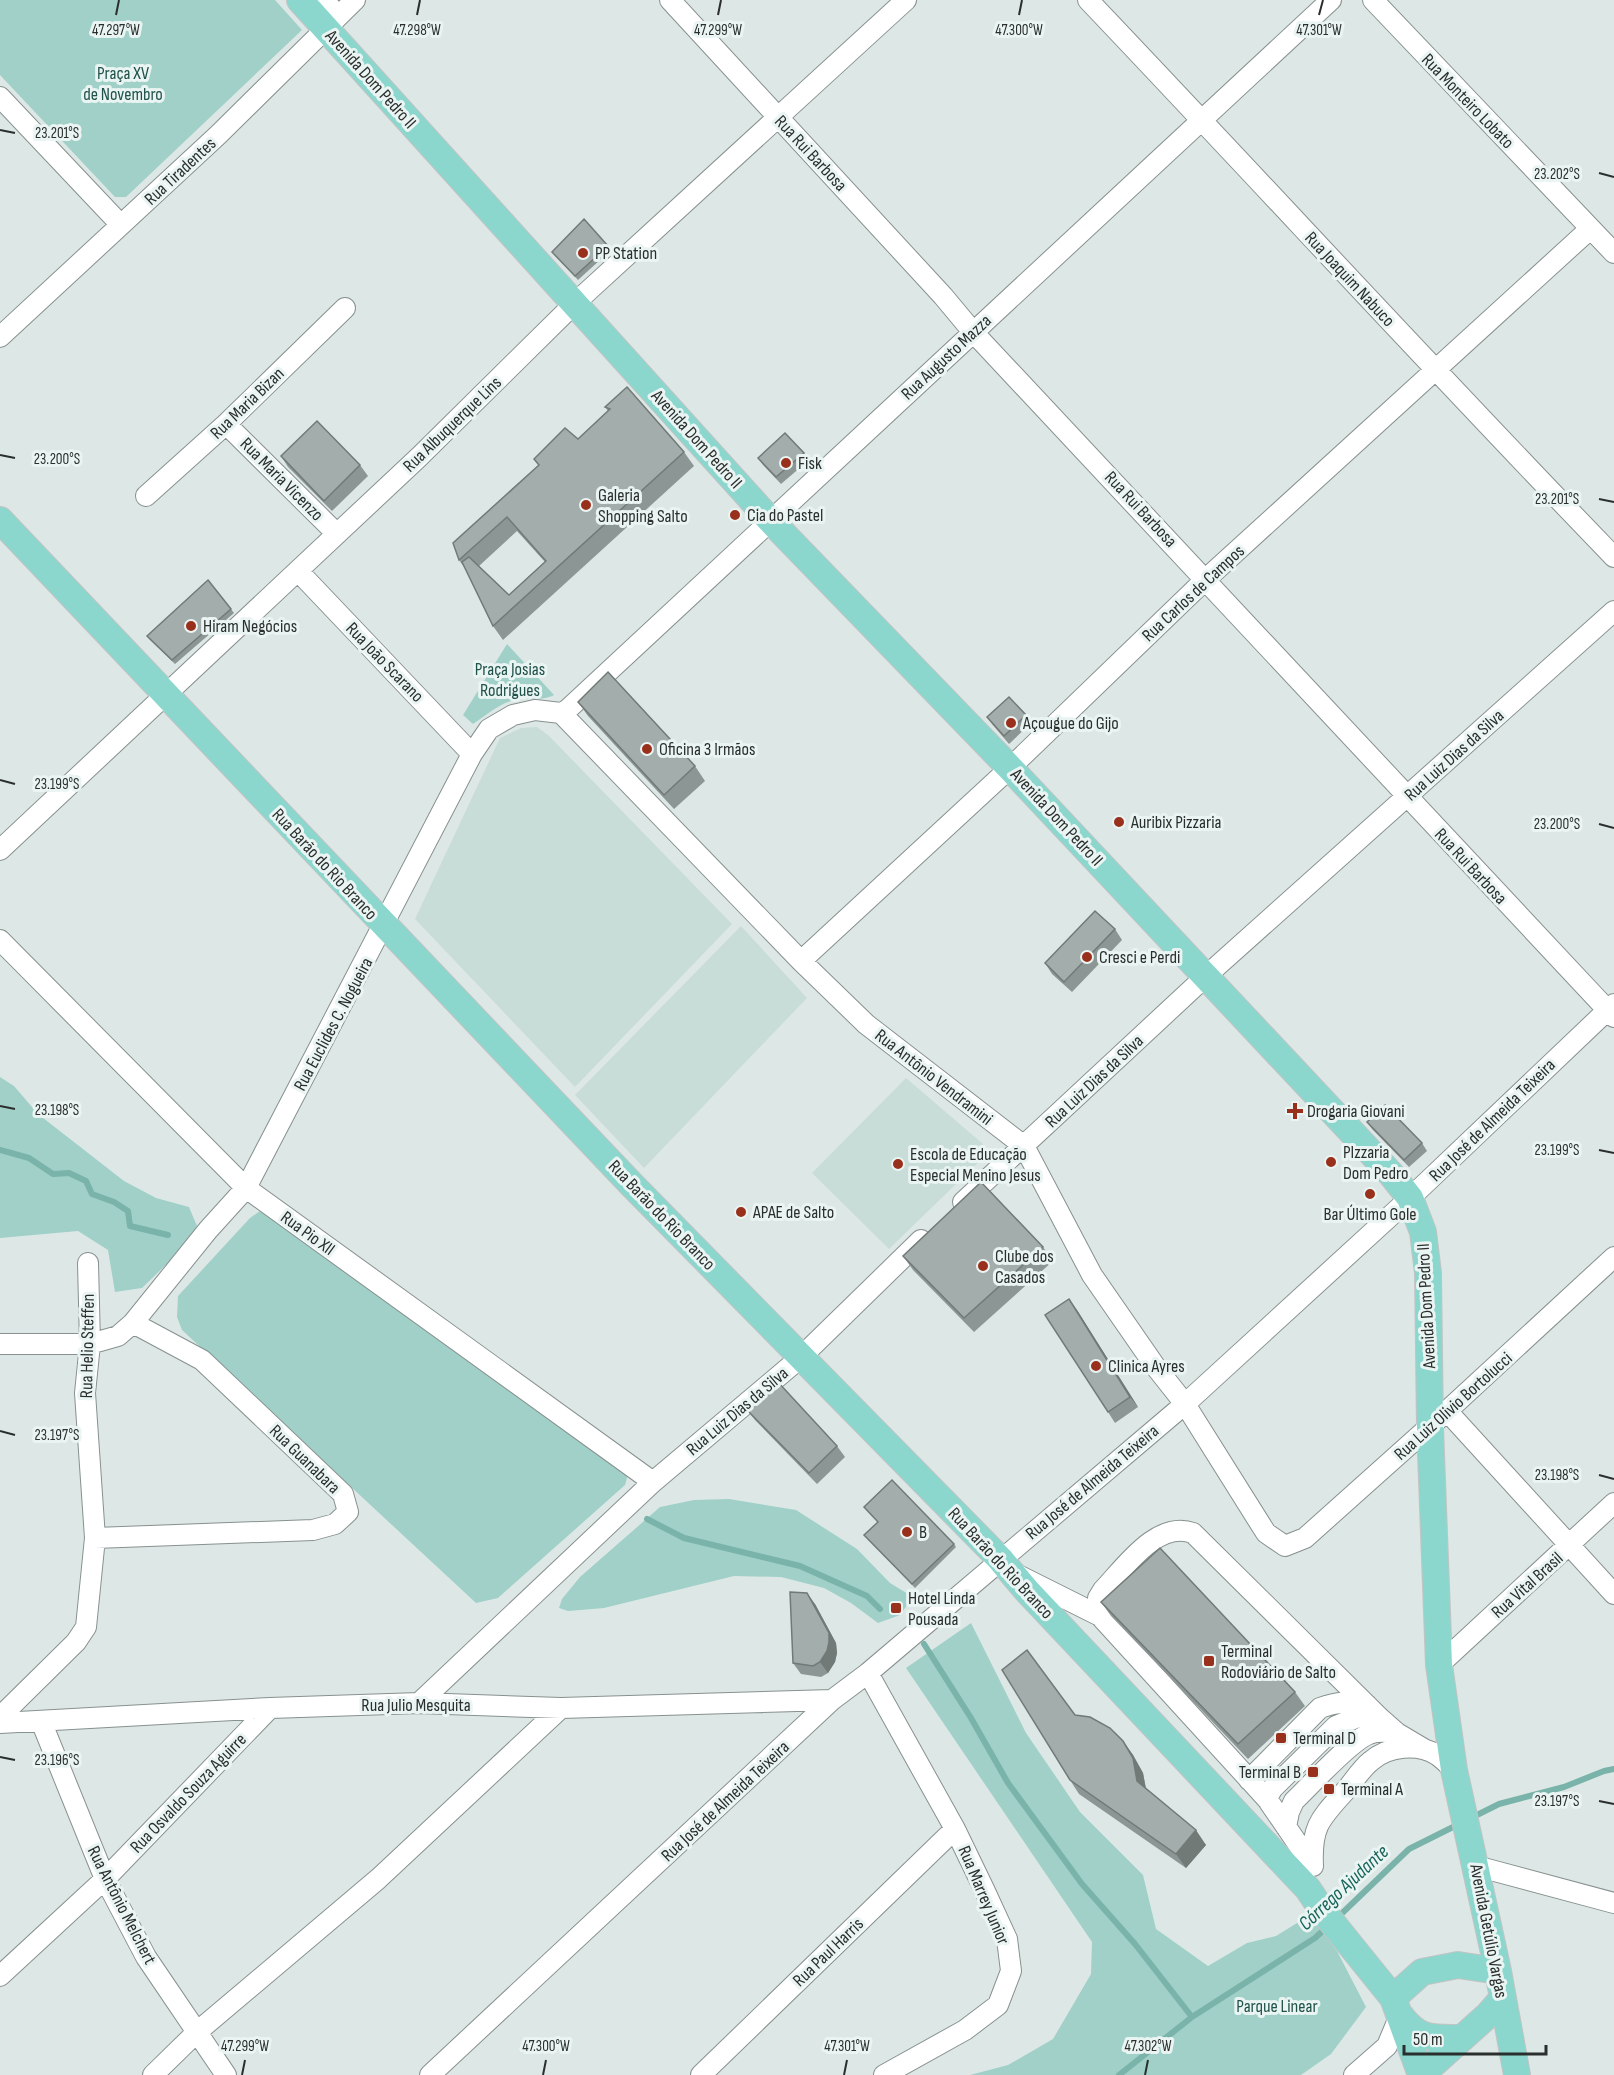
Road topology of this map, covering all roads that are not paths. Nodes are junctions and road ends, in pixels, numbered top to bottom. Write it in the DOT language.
graph roads {
  1 [pos="300,0"];
  2 [pos="324,0"];
  3 [pos="356,0"];
  4 [pos="670,0"];
  5 [pos="906,0"];
  6 [pos="1088,0"];
  7 [pos="1331,0"];
  8 [pos="1372,0"];
  9 [pos="332,22"];
  10 [pos="0,97"];
  11 [pos="779,118"];
  12 [pos="1202,120"];
  13 [pos="121,225"];
  14 [pos="1590,229"];
  15 [pos="1614,253"];
  16 [pos="575,303"];
  17 [pos="345,308"];
  18 [pos="973,332"];
  19 [pos="0,337"];
  20 [pos="1434,370"];
  21 [pos="226,424"];
  22 [pos="146,496"];
  23 [pos="0,520"];
  24 [pos="770,520"];
  25 [pos="337,534"];
  26 [pos="1614,557"];
  27 [pos="298,571"];
  28 [pos="1206,579"];
  29 [pos="1614,611"];
  30 [pos="166,696"];
  31 [pos="561,713"];
  32 [pos="472,754"];
  33 [pos="1010,768"];
  34 [pos="1407,797"];
  35 [pos="0,850"];
  36 [pos="384,926"];
  37 [pos="0,940"];
  38 [pos="801,961"];
  39 [pos="1206,976"];
  40 [pos="1612,1010"];
  41 [pos="1024,1146"];
  42 [pos="246,1188"];
  43 [pos="1410,1198"];
  44 [pos="953,1211"];
  45 [pos="935,1227"];
  46 [pos="1614,1257"];
  47 [pos="88,1263"];
  48 [pos="133,1323"];
  49 [pos="0,1344"];
  50 [pos="90,1344"];
  51 [pos="800,1358"];
  52 [pos="1185,1404"];
  53 [pos="1439,1419"];
  54 [pos="653,1482"];
  55 [pos="1614,1503"];
  56 [pos="95,1538"];
  57 [pos="1286,1546"];
  58 [pos="1569,1546"];
  59 [pos="1004,1565"];
  60 [pos="1614,1594"];
  61 [pos="1100,1616"];
  62 [pos="1439,1665"];
  63 [pos="868,1673"];
  64 [pos="832,1700"];
  65 [pos="419,1703"];
  66 [pos="270,1708"];
  67 [pos="561,1708"];
  68 [pos="1373,1712"];
  69 [pos="0,1718"];
  70 [pos="41,1721"];
  71 [pos="0,1723"];
  72 [pos="1397,1733"];
  73 [pos="1424,1749"];
  74 [pos="1457,1779"];
  75 [pos="1249,1780"];
  76 [pos="1267,1799"];
  77 [pos="1286,1827"];
  78 [pos="955,1829"];
  79 [pos="1313,1866"];
  80 [pos="1476,1866"];
  81 [pos="105,1879"];
  82 [pos="1614,1903"];
  83 [pos="1320,1906"];
  84 [pos="1498,1971"];
  85 [pos="0,1976"];
  86 [pos="1502,1999"];
  87 [pos="1396,2006"];
  88 [pos="197,2032"];
  89 [pos="1461,2038"];
  90 [pos="153,2075"];
  91 [pos="226,2075"];
  92 [pos="430,2075"];
  93 [pos="701,2075"];
  94 [pos="884,2075"];
  95 [pos="1354,2075"];
  96 [pos="1421,2075"];
  97 [pos="1516,2075"];
  1 -- 9 [label="main road, Avenida Dom Pedro II"];
  2 -- 9 [label="street"];
  3 -- 9 [label="street, Rua Tiradentes"];
  4 -- 11 [label="street, Rua Rui Barbosa"];
  5 -- 11 [label="street, Rua Albuquerque Lins"];
  6 -- 12 [label="street, Rua Joaquim Nabuco"];
  7 -- 12 [label="street, Rua Augusto Mazza"];
  8 -- 14 [label="street, Rua Monteiro Lobato"];
  9 -- 13 [label="street, Rua Tiradentes"];
  9 -- 16 [label="main road, Avenida Dom Pedro II"];
  10 -- 13 [label="street"];
  11 -- 16 [label="street, Rua Albuquerque Lins"];
  11 -- 18 [label="street, Rua Rui Barbosa"];
  12 -- 18 [label="street, Rua Augusto Mazza"];
  12 -- 20 [label="street, Rua Joaquim Nabuco"];
  13 -- 19 [label="street, Rua Tiradentes"];
  14 -- 15 [label="street, Rua Monteiro Lobato"];
  14 -- 20 [label="street, Rua Carlos de Campos"];
  16 -- 24 [label="main road, Avenida Dom Pedro II"];
  16 -- 25 [label="street, Rua Albuquerque Lins"];
  17 -- 21 [label="street, Rua Maria Bizan"];
  18 -- 24 [label="street, Rua Augusto Mazza"];
  18 -- 28 [label="street, Rua Rui Barbosa"];
  20 -- 26 [label="street, Rua Joaquim Nabuco"];
  20 -- 28 [label="street, Rua Carlos de Campos"];
  21 -- 22 [label="street, Rua Maria Bizan"];
  21 -- 25 [label="street, Rua Maria Vicenzo"];
  23 -- 30 [label="main road, Rua Barão do Rio Branco"];
  24 -- 31 [label="street, Rua Augusto Mazza"];
  24 -- 33 [label="main road, Avenida Dom Pedro II"];
  25 -- 27 [label="street, Rua Albuquerque Lins"];
  27 -- 30 [label="street, Rua Albuquerque Lins"];
  27 -- 32 [label="street, Rua João Scarano"];
  28 -- 33 [label="street, Rua Carlos de Campos"];
  28 -- 34 [label="street, Rua Rui Barbosa"];
  29 -- 34 [label="street, Rua Luiz Dias da Silva"];
  30 -- 35 [label="street, Rua Albuquerque Lins"];
  30 -- 36 [label="main road, Rua Barão do Rio Branco"];
  31 -- 32 [label="street, Rua Euclides C. Nogueira"];
  31 -- 38 [label="street, Rua Antônio Vendramini"];
  32 -- 36 [label="street, Rua Euclides C. Nogueira"];
  33 -- 38 [label="street, Rua Carlos de Campos"];
  33 -- 39 [label="main road, Avenida Dom Pedro II"];
  34 -- 39 [label="street, Rua Luiz Dias da Silva"];
  34 -- 40 [label="street, Rua Rui Barbosa"];
  36 -- 42 [label="street, Rua Euclides C. Nogueira"];
  36 -- 51 [label="main road, Rua Barão do Rio Branco"];
  37 -- 42 [label="street, Rua Pio XII"];
  38 -- 41 [label="street, Rua Antônio Vendramini"];
  39 -- 41 [label="street, Rua Luiz Dias da Silva"];
  39 -- 43 [label="main road, Avenida Dom Pedro II"];
  40 -- 43 [label="street, Rua José de Almeida Teixeira"];
  41 -- 44 [label="street, Rua Luiz Dias da Silva"];
  41 -- 52 [label="street, Rua Antônio Vendramini"];
  42 -- 48 [label="street, Rua Euclides C. Nogueira"];
  42 -- 54 [label="street, Rua Pio XII"];
  43 -- 52 [label="street, Rua José de Almeida Teixeira"];
  43 -- 53 [label="main road, Avenida Dom Pedro II"];
  45 -- 51 [label="street, Rua Luiz Dias da Silva"];
  46 -- 53 [label="street, Rua Luiz Olivio Bortolucci"];
  47 -- 50 [label="street, Rua Helio Steffen"];
  48 -- 50 [label="street, Rua Euclides C. Nogueira"];
  48 -- 56 [label="street, Rua Guanabara"];
  49 -- 50 [label="street, Rua Euclides C. Nogueira"];
  50 -- 56 [label="street, Rua Helio Steffen"];
  51 -- 54 [label="street, Rua Luiz Dias da Silva"];
  51 -- 59 [label="main road, Rua Barão do Rio Branco"];
  52 -- 57 [label="street, Rua Antônio Vendramini"];
  52 -- 59 [label="street, Rua José de Almeida Teixeira"];
  53 -- 57 [label="street, Rua Luiz Olivio Bortolucci"];
  53 -- 58 [label="street"];
  53 -- 62 [label="main road, Avenida Dom Pedro II"];
  54 -- 65 [label="street, Rua Luiz Dias da Silva"];
  55 -- 58 [label="street, Rua Vital Brasil"];
  56 -- 69 [label="street, Rua Helio Steffen"];
  58 -- 60 [label="street"];
  58 -- 62 [label="street, Rua Vital Brasil"];
  59 -- 61 [label="street"];
  59 -- 63 [label="street, Rua José de Almeida Teixeira"];
  59 -- 83 [label="main road, Rua Barão do Rio Branco"];
  61 -- 68 [label="street"];
  61 -- 75 [label="street"];
  62 -- 74 [label="main road, Avenida Dom Pedro II"];
  63 -- 64 [label="street, Rua José de Almeida Teixeira"];
  63 -- 78 [label="street, Rua Marrey Junior"];
  64 -- 67 [label="street, Rua Julio Mesquita"];
  64 -- 92 [label="street, Rua José de Almeida Teixeira"];
  65 -- 66 [label="street, Rua Julio Mesquita"];
  65 -- 67 [label="street, Rua Julio Mesquita"];
  66 -- 70 [label="street, Rua Julio Mesquita"];
  66 -- 81 [label="street, Rua Osvaldo Souza Aguirre"];
  67 -- 88 [label="street"];
  68 -- 72 [label="street"];
  68 -- 75 [label="street"];
  68 -- 76 [label="street"];
  70 -- 71 [label="street, Rua Julio Mesquita"];
  70 -- 81 [label="street, Rua Antônio Melchert"];
  72 -- 73 [label="street"];
  72 -- 77 [label="street"];
  73 -- 74 [label="street"];
  73 -- 79 [label="street"];
  74 -- 80 [label="main road, Avenida Getúlio Vargas"];
  75 -- 76 [label="street"];
  76 -- 77 [label="street"];
  77 -- 79 [label="street"];
  78 -- 93 [label="street, Rua Paul Harris"];
  78 -- 94 [label="street, Rua Marrey Junior"];
  79 -- 83 [label="street"];
  80 -- 82 [label="street"];
  80 -- 84 [label="main road, Avenida Getúlio Vargas"];
  81 -- 85 [label="street, Rua Osvaldo Souza Aguirre"];
  81 -- 88 [label="street, Rua Antônio Melchert"];
  83 -- 87 [label="main road"];
  84 -- 86 [label="main road, Avenida Getúlio Vargas"];
  84 -- 87 [label="main road"];
  86 -- 89 [label="main road"];
  86 -- 97 [label="main road, Avenida Getúlio Vargas"];
  87 -- 89 [label="main road"];
  87 -- 95 [label="street"];
  87 -- 96 [label="main road"];
  88 -- 90 [label="street"];
  88 -- 91 [label="street, Rua Antônio Melchert"];
  89 -- 96 [label="main road"];
}
